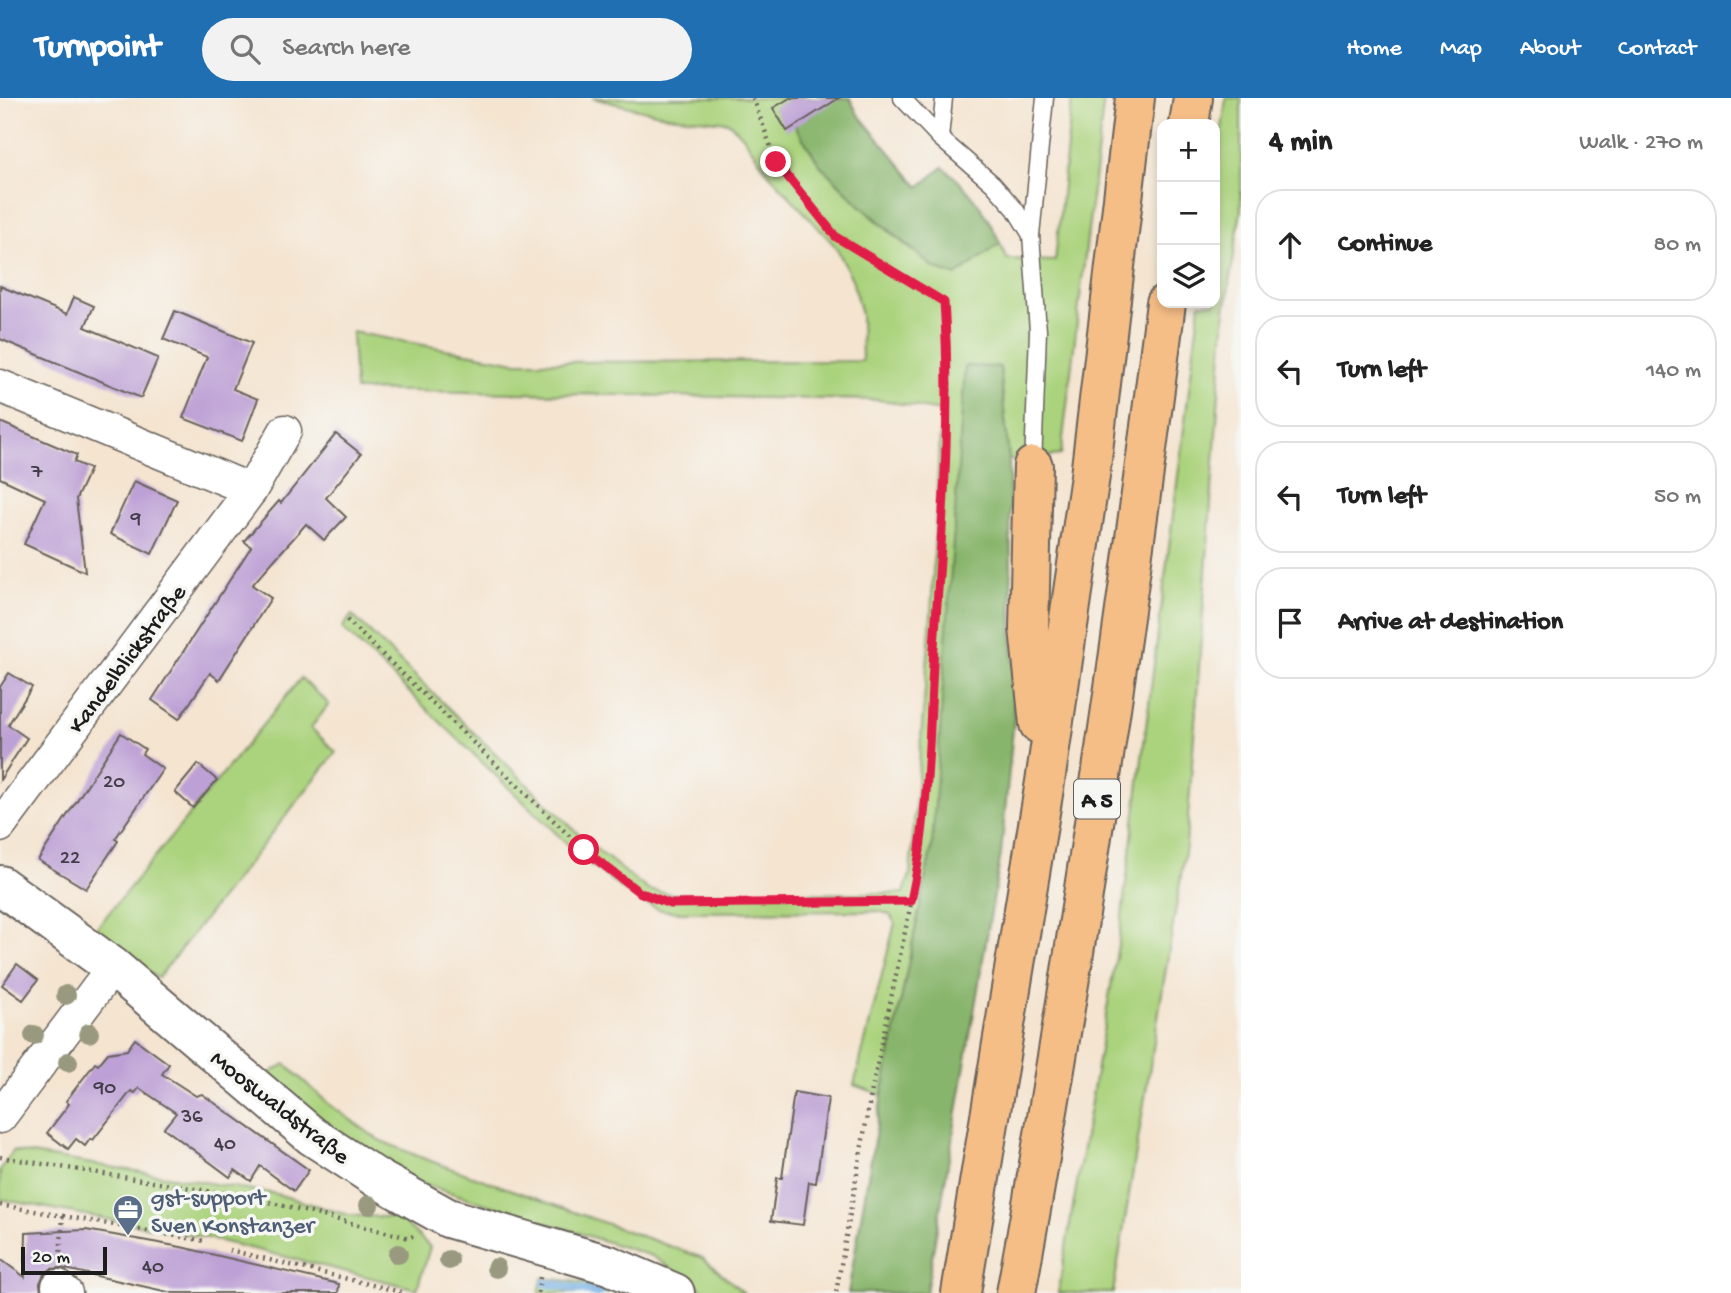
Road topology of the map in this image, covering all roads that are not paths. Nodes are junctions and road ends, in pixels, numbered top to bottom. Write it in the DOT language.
graph roads {
  1 [pos="902,98"];
  2 [pos="944,98"];
  3 [pos="1045,98"];
  4 [pos="1135,98"];
  5 [pos="1192,98"];
  6 [pos="1190,119"];
  7 [pos="940,138"];
  8 [pos="1031,235"];
  9 [pos="1165,308"];
  10 [pos="0,386"];
  11 [pos="285,431"];
  12 [pos="1033,466"];
  13 [pos="251,490"];
  14 [pos="1045,782"];
  15 [pos="0,826"];
  16 [pos="0,885"];
  17 [pos="113,967"];
  18 [pos="0,1117"];
  19 [pos="675,1293"];
  20 [pos="961,1293"];
  21 [pos="1016,1293"];
  1 -- 7 [label="lane"];
  2 -- 7 [label="lane"];
  3 -- 8 [label="lane"];
  4 -- 14 [label="highway, A 5"];
  5 -- 6 [label="highway"];
  7 -- 8 [label="lane"];
  8 -- 12 [label="lane"];
  9 -- 21 [label="highway, A 5"];
  10 -- 13 [label="street"];
  11 -- 13 [label="street, Kandelblickstraße"];
  12 -- 14 [label="highway"];
  13 -- 15 [label="street, Kandelblickstraße"];
  14 -- 20 [label="highway, A 5"];
  16 -- 17 [label="street, Mooswaldstraße"];
  17 -- 18 [label="street"];
  17 -- 19 [label="street, Mooswaldstraße"];
}
